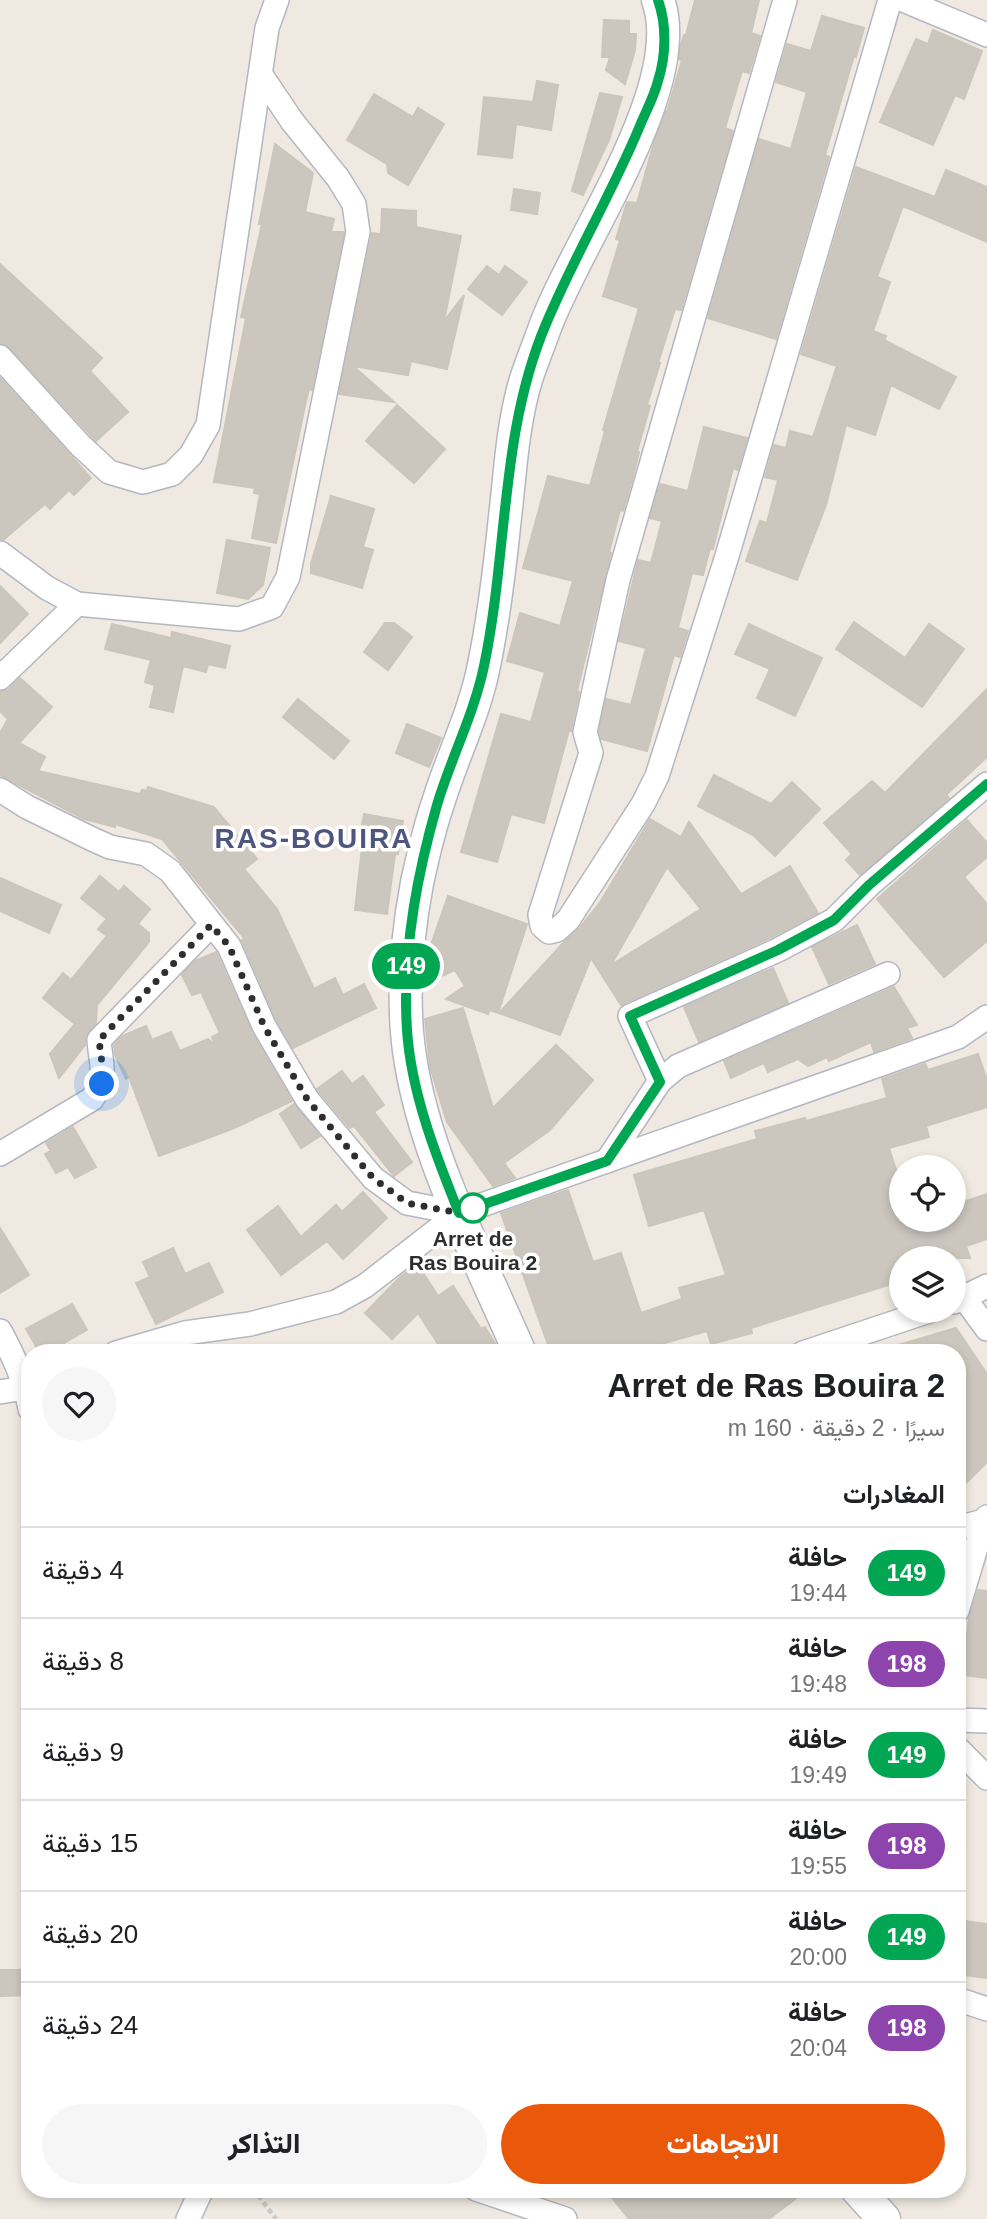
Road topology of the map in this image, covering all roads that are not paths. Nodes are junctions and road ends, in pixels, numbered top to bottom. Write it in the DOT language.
graph roads {
  1 [pos="277,0"];
  2 [pos="658,0"];
  3 [pos="785,0"];
  4 [pos="890,0"];
  5 [pos="903,0"];
  6 [pos="987,34"];
  7 [pos="261,75"];
  8 [pos="0,357"];
  9 [pos="0,553"];
  10 [pos="78,604"];
  11 [pos="0,678"];
  12 [pos="987,784"];
  13 [pos="0,790"];
  14 [pos="211,925"];
  15 [pos="888,974"];
  16 [pos="987,1017"];
  17 [pos="660,1082"];
  18 [pos="0,1154"];
  19 [pos="607,1161"];
  20 [pos="459,1213"];
  21 [pos="987,1286"];
  22 [pos="966,1297"];
  23 [pos="966,1308"];
  24 [pos="893,1323"];
  25 [pos="987,1329"];
  26 [pos="0,1331"];
  27 [pos="147,1344"];
  28 [pos="516,1344"];
  29 [pos="830,1344"];
  30 [pos="21,1375"];
  31 [pos="0,1392"];
  32 [pos="21,1394"];
  33 [pos="985,1519"];
  34 [pos="966,1525"];
  35 [pos="966,1581"];
  36 [pos="966,1720"];
  37 [pos="987,1721"];
  38 [pos="966,1757"];
  39 [pos="987,1778"];
  40 [pos="966,2002"];
  41 [pos="987,2009"];
  42 [pos="198,2198"];
  43 [pos="503,2198"];
  44 [pos="865,2198"];
  45 [pos="188,2219"];
  46 [pos="565,2219"];
  47 [pos="884,2219"];
  1 -- 7 [label="street"];
  2 -- 20 [label="street"];
  3 -- 4 [label="street"];
  5 -- 6 [label="street"];
  7 -- 8 [label="street"];
  7 -- 10 [label="street"];
  9 -- 10 [label="street"];
  10 -- 11 [label="street"];
  12 -- 17 [label="street"];
  13 -- 14 [label="street"];
  14 -- 18 [label="street"];
  14 -- 20 [label="street"];
  15 -- 17 [label="street"];
  16 -- 19 [label="street"];
  17 -- 19 [label="street"];
  19 -- 20 [label="street"];
  20 -- 27 [label="street"];
  20 -- 28 [label="street"];
  21 -- 22 [label="street"];
  23 -- 25 [label="street"];
  24 -- 29 [label="street"];
  26 -- 30 [label="street"];
  31 -- 32 [label="street"];
  33 -- 34 [label="street"];
  33 -- 35 [label="street"];
  36 -- 37 [label="street"];
  38 -- 39 [label="street"];
  40 -- 41 [label="street"];
  42 -- 45 [label="street"];
  43 -- 46 [label="street"];
  44 -- 47 [label="street"];
}
